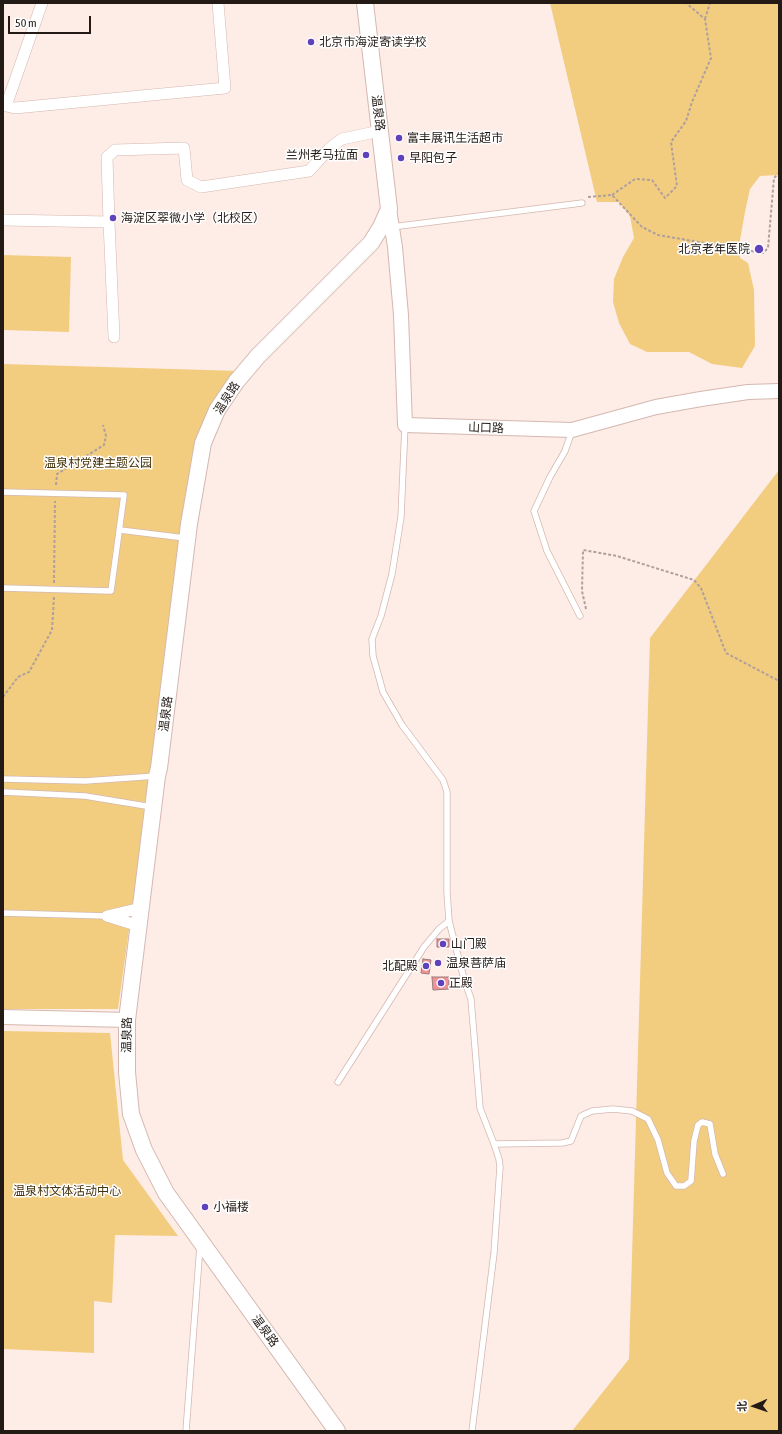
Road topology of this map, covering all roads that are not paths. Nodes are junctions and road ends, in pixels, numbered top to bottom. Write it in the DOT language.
graph roads {
  1 [pos="42,3"];
  2 [pos="218,3"];
  3 [pos="366,3"];
  4 [pos="380,131"];
  5 [pos="582,203"];
  6 [pos="389,209"];
  7 [pos="3,220"];
  8 [pos="109,222"];
  9 [pos="392,227"];
  10 [pos="114,337"];
  11 [pos="779,392"];
  12 [pos="405,425"];
  13 [pos="572,430"];
  14 [pos="3,492"];
  15 [pos="120,530"];
  16 [pos="188,538"];
  17 [pos="3,588"];
  18 [pos="580,616"];
  19 [pos="156,776"];
  20 [pos="3,779"];
  21 [pos="3,792"];
  22 [pos="153,807"];
  23 [pos="141,908"];
  24 [pos="3,913"];
  25 [pos="107,916"];
  26 [pos="449,921"];
  27 [pos="139,926"];
  28 [pos="3,1017"];
  29 [pos="127,1020"];
  30 [pos="338,1082"];
  31 [pos="494,1144"];
  32 [pos="723,1174"];
  33 [pos="200,1241"];
  34 [pos="186,1431"];
  35 [pos="337,1431"];
  36 [pos="472,1431"];
  1 -- 2 [label="street"];
  3 -- 4 [label="main road, 温泉路"];
  4 -- 6 [label="main road, 温泉路"];
  4 -- 8 [label="street"];
  5 -- 9 [label="lane"];
  6 -- 9 [label="street"];
  6 -- 16 [label="main road, 温泉路"];
  7 -- 8 [label="street"];
  8 -- 10 [label="street"];
  9 -- 12 [label="street"];
  11 -- 13 [label="street, 山口路"];
  12 -- 13 [label="street, 山口路"];
  12 -- 26 [label="lane"];
  13 -- 18 [label="lane"];
  14 -- 15 [label="lane"];
  15 -- 16 [label="lane"];
  15 -- 17 [label="lane"];
  16 -- 19 [label="main road, 温泉路"];
  19 -- 20 [label="lane"];
  19 -- 22 [label="main road, 温泉路"];
  21 -- 22 [label="lane"];
  22 -- 23 [label="main road, 温泉路"];
  23 -- 25 [label="street"];
  23 -- 27 [label="main road, 温泉路"];
  24 -- 25 [label="lane"];
  25 -- 27 [label="street"];
  26 -- 30 [label="lane"];
  26 -- 31 [label="lane"];
  27 -- 29 [label="main road, 温泉路"];
  28 -- 29 [label="street"];
  29 -- 33 [label="main road, 温泉路"];
  31 -- 32 [label="lane"];
  31 -- 36 [label="lane"];
  33 -- 34 [label="lane"];
  33 -- 35 [label="main road, 温泉路"];
}
